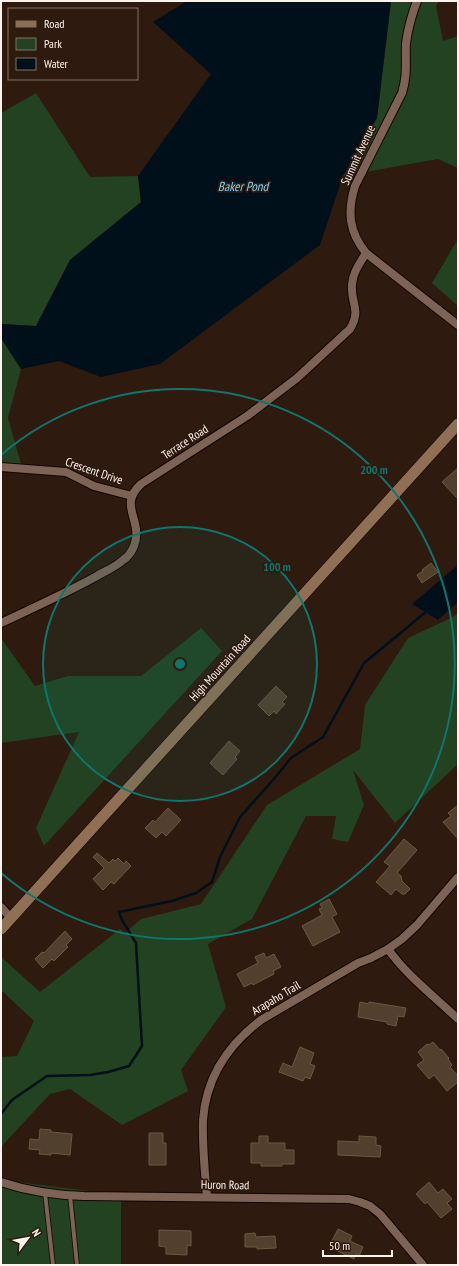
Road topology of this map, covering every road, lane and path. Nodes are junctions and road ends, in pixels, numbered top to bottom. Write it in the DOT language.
graph roads {
  1 [pos="418,1"];
  2 [pos="366,253"];
  3 [pos="458,325"];
  4 [pos="458,424"];
  5 [pos="1,467"];
  6 [pos="132,496"];
  7 [pos="1,623"];
  8 [pos="458,877"];
  9 [pos="1,907"];
  10 [pos="11,918"];
  11 [pos="1,929"];
  12 [pos="388,949"];
  13 [pos="458,1019"];
  14 [pos="1,1182"];
  15 [pos="45,1192"];
  16 [pos="70,1195"];
  17 [pos="207,1197"];
  18 [pos="53,1265"];
  19 [pos="77,1265"];
  20 [pos="423,1265"];
  1 -- 2 [label="street, Summit Avenue"];
  2 -- 3 [label="street, Summit Avenue"];
  2 -- 6 [label="street, Terrace Road"];
  4 -- 10 [label="main road, High Mountain Road"];
  5 -- 6 [label="street, Crescent Drive"];
  6 -- 7 [label="street"];
  8 -- 12 [label="street, Arapaho Trail"];
  9 -- 10 [label="street"];
  10 -- 11 [label="main road, High Mountain Road"];
  12 -- 13 [label="street"];
  12 -- 17 [label="street, Arapaho Trail"];
  14 -- 15 [label="street, Huron Road"];
  15 -- 16 [label="street, Huron Road"];
  15 -- 18 [label="lane"];
  16 -- 17 [label="street, Huron Road"];
  16 -- 19 [label="lane"];
  17 -- 20 [label="street, Huron Road"];
}
